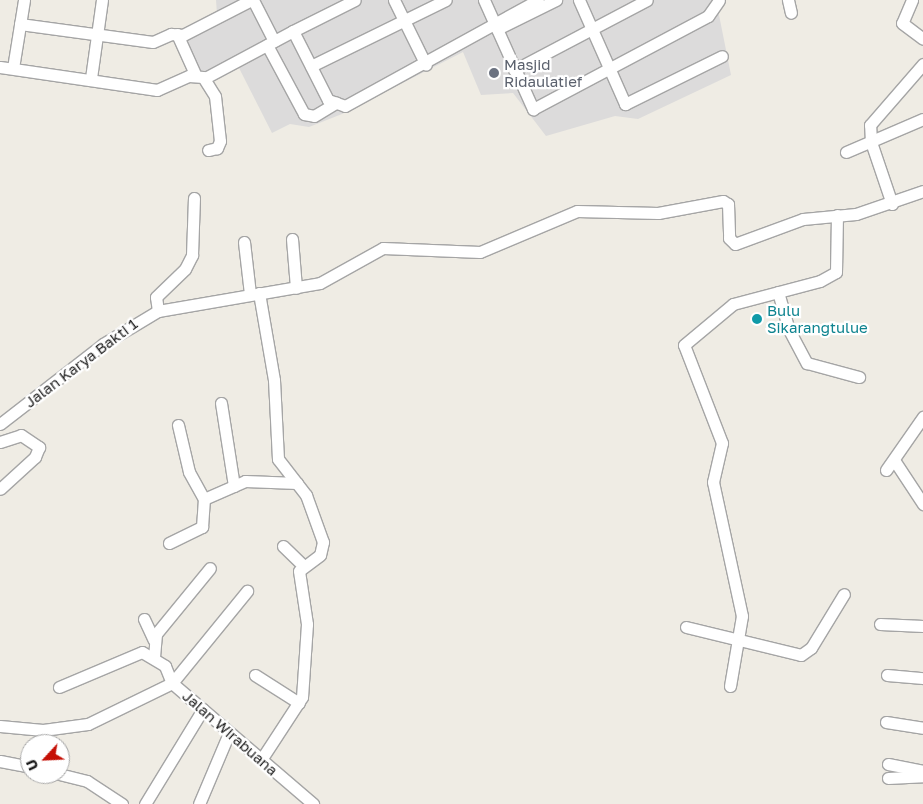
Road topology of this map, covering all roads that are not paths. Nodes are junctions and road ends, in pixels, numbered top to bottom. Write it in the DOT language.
graph roads {
  1 [pos="24,0"];
  2 [pos="102,0"];
  3 [pos="252,0"];
  4 [pos="355,0"];
  5 [pos="394,0"];
  6 [pos="446,0"];
  7 [pos="484,0"];
  8 [pos="538,0"];
  9 [pos="556,0"];
  10 [pos="579,0"];
  11 [pos="647,0"];
  12 [pos="719,0"];
  13 [pos="788,0"];
  14 [pos="912,0"];
  15 [pos="791,13"];
  16 [pos="404,20"];
  17 [pos="20,24"];
  18 [pos="493,27"];
  19 [pos="293,31"];
  20 [pos="589,31"];
  21 [pos="98,33"];
  22 [pos="177,34"];
  23 [pos="923,39"];
  24 [pos="271,43"];
  25 [pos="722,56"];
  26 [pos="923,64"];
  27 [pos="426,65"];
  28 [pos="311,66"];
  29 [pos="0,67"];
  30 [pos="14,68"];
  31 [pos="607,69"];
  32 [pos="514,70"];
  33 [pos="200,77"];
  34 [pos="92,78"];
  35 [pos="336,103"];
  36 [pos="923,119"];
  37 [pos="871,142"];
  38 [pos="208,150"];
  39 [pos="846,152"];
  40 [pos="923,192"];
  41 [pos="194,198"];
  42 [pos="892,204"];
  43 [pos="837,215"];
  44 [pos="292,238"];
  45 [pos="244,242"];
  46 [pos="296,288"];
  47 [pos="778,292"];
  48 [pos="254,294"];
  49 [pos="158,311"];
  50 [pos="858,377"];
  51 [pos="221,403"];
  52 [pos="923,417"];
  53 [pos="0,424"];
  54 [pos="178,425"];
  55 [pos="919,431"];
  56 [pos="0,442"];
  57 [pos="894,460"];
  58 [pos="886,470"];
  59 [pos="297,483"];
  60 [pos="234,486"];
  61 [pos="0,488"];
  62 [pos="204,499"];
  63 [pos="923,504"];
  64 [pos="169,542"];
  65 [pos="283,546"];
  66 [pos="303,565"];
  67 [pos="210,568"];
  68 [pos="247,591"];
  69 [pos="844,594"];
  70 [pos="144,619"];
  71 [pos="880,624"];
  72 [pos="923,626"];
  73 [pos="686,627"];
  74 [pos="742,638"];
  75 [pos="154,640"];
  76 [pos="154,657"];
  77 [pos="255,675"];
  78 [pos="887,675"];
  79 [pos="923,678"];
  80 [pos="172,683"];
  81 [pos="730,686"];
  82 [pos="59,687"];
  83 [pos="299,703"];
  84 [pos="203,709"];
  85 [pos="886,722"];
  86 [pos="0,726"];
  87 [pos="923,728"];
  88 [pos="229,733"];
  89 [pos="261,760"];
  90 [pos="0,761"];
  91 [pos="888,764"];
  92 [pos="20,765"];
  93 [pos="923,770"];
  94 [pos="923,776"];
  95 [pos="70,777"];
  96 [pos="888,778"];
  97 [pos="122,804"];
  98 [pos="145,804"];
  99 [pos="199,804"];
  100 [pos="313,804"];
  1 -- 17 [label="street"];
  2 -- 21 [label="street"];
  3 -- 22 [label="street"];
  3 -- 24 [label="street"];
  4 -- 19 [label="street"];
  5 -- 16 [label="street"];
  6 -- 16 [label="street"];
  7 -- 18 [label="street"];
  8 -- 18 [label="street"];
  9 -- 18 [label="street"];
  10 -- 20 [label="street"];
  11 -- 20 [label="street"];
  12 -- 31 [label="street"];
  13 -- 15 [label="street"];
  14 -- 23 [label="street"];
  16 -- 27 [label="street"];
  16 -- 28 [label="street"];
  17 -- 21 [label="street"];
  17 -- 30 [label="street"];
  18 -- 27 [label="street"];
  18 -- 32 [label="street"];
  19 -- 24 [label="street"];
  19 -- 28 [label="street"];
  20 -- 31 [label="street"];
  20 -- 32 [label="street"];
  21 -- 22 [label="street"];
  21 -- 34 [label="street"];
  22 -- 33 [label="street"];
  24 -- 33 [label="street"];
  24 -- 35 [label="street"];
  25 -- 31 [label="street"];
  26 -- 37 [label="street"];
  27 -- 35 [label="street"];
  28 -- 35 [label="street"];
  29 -- 30 [label="street"];
  30 -- 34 [label="street"];
  31 -- 32 [label="street"];
  33 -- 34 [label="street"];
  33 -- 38 [label="street"];
  36 -- 37 [label="street"];
  37 -- 39 [label="street"];
  37 -- 42 [label="street"];
  40 -- 42 [label="street"];
  41 -- 49 [label="street"];
  42 -- 43 [label="street"];
  43 -- 46 [label="street"];
  43 -- 47 [label="street"];
  44 -- 46 [label="street"];
  45 -- 48 [label="street"];
  46 -- 48 [label="street"];
  47 -- 50 [label="street"];
  47 -- 74 [label="street"];
  48 -- 49 [label="street"];
  48 -- 59 [label="street"];
  49 -- 53 [label="street, Jalan Karya Bakti 1"];
  51 -- 60 [label="street"];
  52 -- 55 [label="street"];
  54 -- 62 [label="street"];
  55 -- 57 [label="street"];
  56 -- 61 [label="street"];
  57 -- 58 [label="street"];
  57 -- 63 [label="street"];
  59 -- 60 [label="street"];
  59 -- 66 [label="street"];
  60 -- 62 [label="street"];
  62 -- 64 [label="street"];
  65 -- 66 [label="street"];
  66 -- 83 [label="street"];
  67 -- 75 [label="street"];
  68 -- 80 [label="street"];
  69 -- 74 [label="street"];
  70 -- 75 [label="street"];
  71 -- 72 [label="street"];
  73 -- 74 [label="street"];
  74 -- 81 [label="street"];
  75 -- 76 [label="street"];
  76 -- 80 [label="street"];
  76 -- 82 [label="street"];
  77 -- 83 [label="street"];
  78 -- 79 [label="street"];
  80 -- 84 [label="street, Jalan Wirabuana"];
  80 -- 86 [label="street, Jalan Wirabuana"];
  83 -- 89 [label="street"];
  84 -- 88 [label="street, Jalan Wirabuana"];
  84 -- 98 [label="street"];
  85 -- 87 [label="street"];
  88 -- 89 [label="street, Jalan Wirabuana"];
  88 -- 99 [label="street"];
  89 -- 100 [label="street, Jalan Wirabuana"];
  90 -- 92 [label="street"];
  91 -- 93 [label="street"];
  94 -- 96 [label="street"];
  95 -- 97 [label="street"];
}
